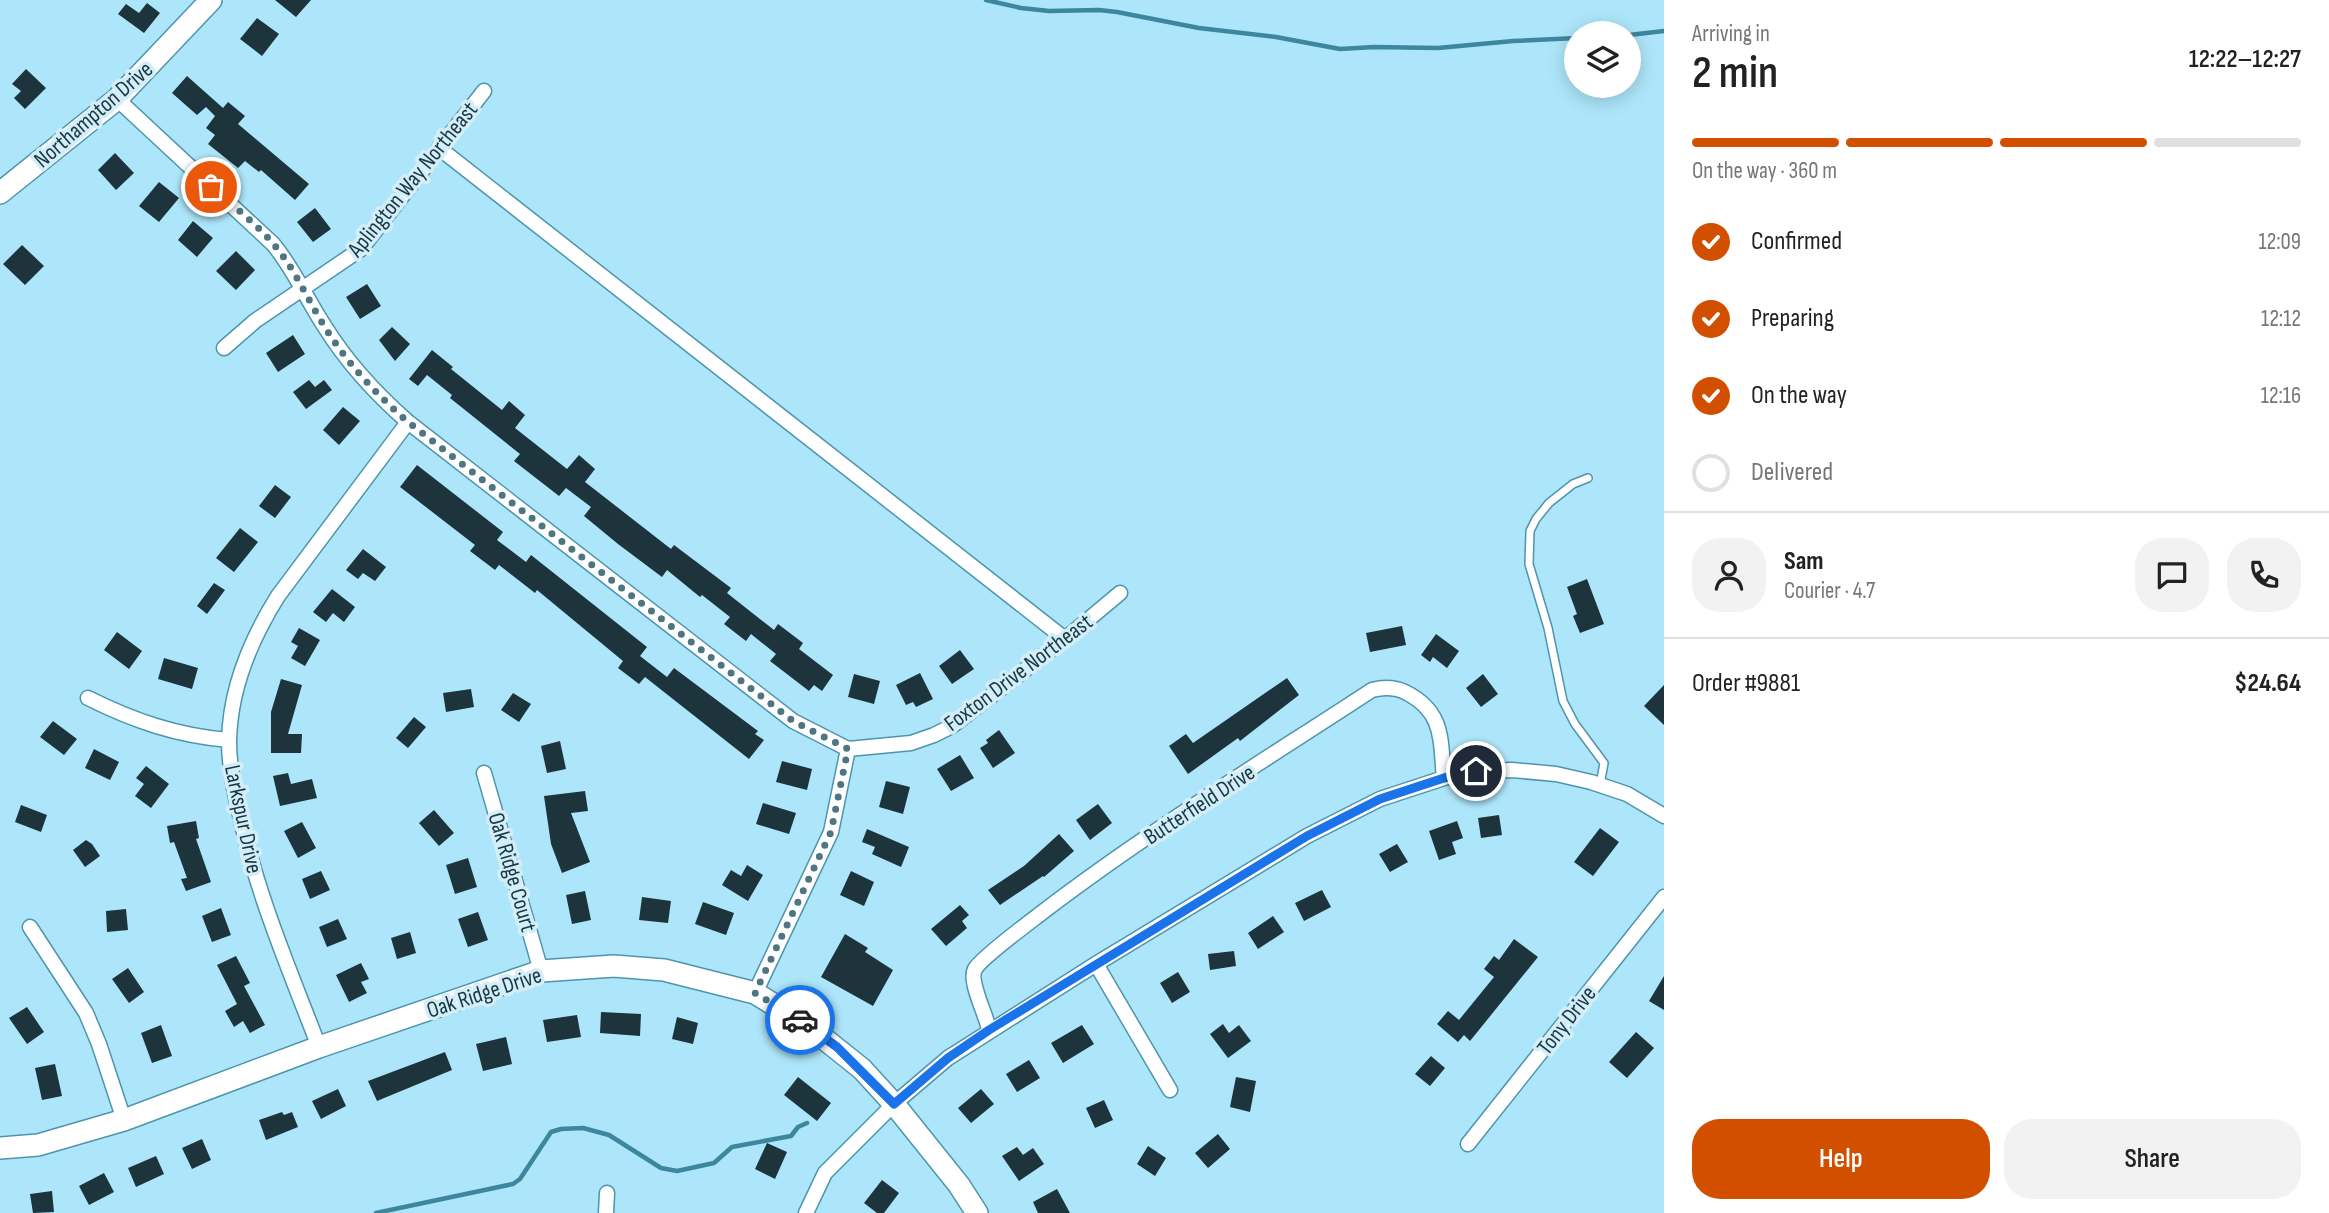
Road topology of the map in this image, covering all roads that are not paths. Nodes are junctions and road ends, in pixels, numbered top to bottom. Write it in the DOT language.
graph roads {
  1 [pos="211,0"];
  2 [pos="484,91"];
  3 [pos="117,99"];
  4 [pos="439,148"];
  5 [pos="0,192"];
  6 [pos="302,289"];
  7 [pos="224,348"];
  8 [pos="408,422"];
  9 [pos="1588,478"];
  10 [pos="1120,593"];
  11 [pos="1065,639"];
  12 [pos="88,698"];
  13 [pos="229,740"];
  14 [pos="848,749"];
  15 [pos="484,773"];
  16 [pos="1444,778"];
  17 [pos="1600,785"];
  18 [pos="1664,816"];
  19 [pos="1664,897"];
  20 [pos="30,927"];
  21 [pos="1096,964"];
  22 [pos="541,971"];
  23 [pos="755,993"];
  24 [pos="989,1030"];
  25 [pos="319,1047"];
  26 [pos="1170,1090"];
  27 [pos="894,1104"];
  28 [pos="124,1120"];
  29 [pos="1468,1144"];
  30 [pos="0,1148"];
  31 [pos="607,1193"];
  32 [pos="606,1213"];
  33 [pos="806,1213"];
  34 [pos="977,1213"];
  1 -- 3 [label="street, Northampton Drive"];
  2 -- 4 [label="street, Aplington Way Northeast"];
  3 -- 5 [label="street, Northampton Drive"];
  3 -- 6 [label="street"];
  4 -- 6 [label="street, Aplington Way Northeast"];
  4 -- 11 [label="street"];
  6 -- 7 [label="street, Aplington Way Northeast"];
  6 -- 8 [label="street"];
  8 -- 13 [label="street, Larkspur Drive"];
  8 -- 14 [label="street"];
  9 -- 17 [label="lane"];
  10 -- 11 [label="street, Foxton Drive Northeast"];
  11 -- 14 [label="street, Foxton Drive Northeast"];
  12 -- 13 [label="street"];
  13 -- 25 [label="street, Larkspur Drive"];
  14 -- 23 [label="street"];
  15 -- 22 [label="street, Oak Ridge Court"];
  16 -- 17 [label="street"];
  16 -- 21 [label="street"];
  16 -- 24 [label="street, Butterfield Drive"];
  17 -- 18 [label="street"];
  19 -- 29 [label="street, Tony Drive"];
  20 -- 28 [label="street"];
  21 -- 24 [label="street"];
  21 -- 26 [label="street"];
  22 -- 23 [label="street, Oak Ridge Drive"];
  22 -- 25 [label="street, Oak Ridge Drive"];
  23 -- 27 [label="street, Oak Ridge Drive"];
  24 -- 27 [label="street"];
  25 -- 28 [label="street, Oak Ridge Drive"];
  27 -- 33 [label="street"];
  27 -- 34 [label="street, Oak Ridge Drive"];
  28 -- 30 [label="street, Oak Ridge Drive"];
  31 -- 32 [label="street"];
}
